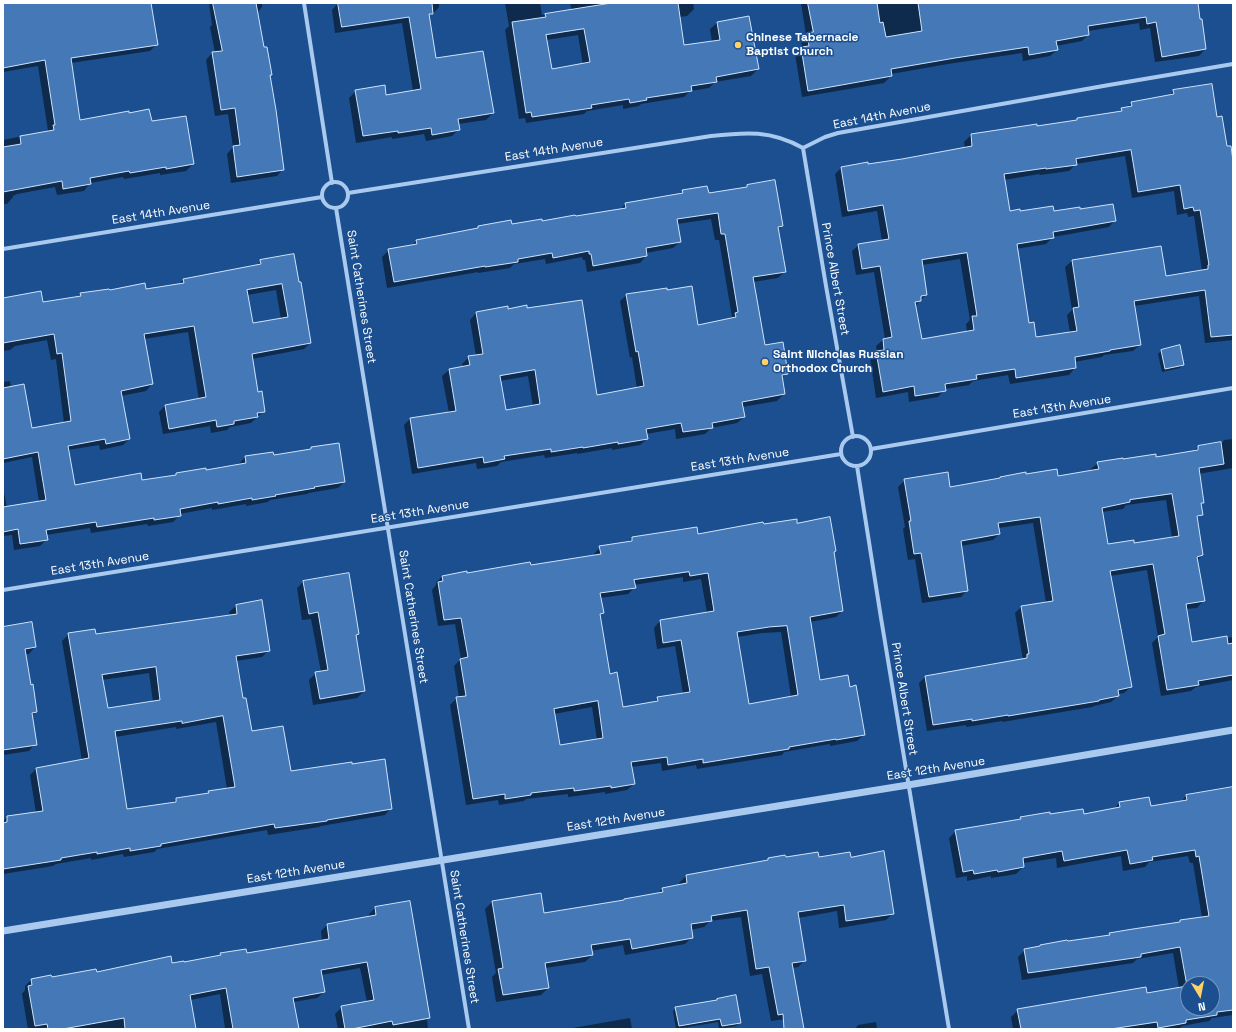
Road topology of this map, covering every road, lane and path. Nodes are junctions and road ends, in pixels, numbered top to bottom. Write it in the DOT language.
graph roads {
  1 [pos="304,3"];
  2 [pos="1233,64"];
  3 [pos="803,148"];
  4 [pos="332,183"];
  5 [pos="348,193"];
  6 [pos="322,197"];
  7 [pos="336,208"];
  8 [pos="3,249"];
  9 [pos="1233,388"];
  10 [pos="853,437"];
  11 [pos="870,448"];
  12 [pos="841,454"];
  13 [pos="857,466"];
  14 [pos="388,527"];
  15 [pos="3,590"];
  16 [pos="1233,730"];
  17 [pos="908,785"];
  18 [pos="441,860"];
  19 [pos="3,931"];
  20 [pos="469,1029"];
  21 [pos="949,1029"];
  1 -- 4 [label="street"];
  2 -- 3 [label="street, East 14th Avenue"];
  3 -- 5 [label="street, East 14th Avenue"];
  3 -- 10 [label="street, Prince Albert Street"];
  4 -- 5 [label="street"];
  4 -- 6 [label="street"];
  5 -- 7 [label="street"];
  6 -- 7 [label="street"];
  6 -- 8 [label="street, East 14th Avenue"];
  7 -- 14 [label="street, Saint Catherines Street"];
  9 -- 11 [label="street, East 13th Avenue"];
  10 -- 11 [label="street"];
  10 -- 12 [label="street"];
  11 -- 13 [label="street"];
  12 -- 13 [label="street"];
  12 -- 14 [label="street, East 13th Avenue"];
  13 -- 17 [label="street, Prince Albert Street"];
  14 -- 15 [label="street, East 13th Avenue"];
  14 -- 18 [label="street, Saint Catherines Street"];
  16 -- 17 [label="street, East 12th Avenue"];
  17 -- 18 [label="street, East 12th Avenue"];
  17 -- 21 [label="street, Prince Albert Street"];
  18 -- 19 [label="street, East 12th Avenue"];
  18 -- 20 [label="street, Saint Catherines Street"];
}
